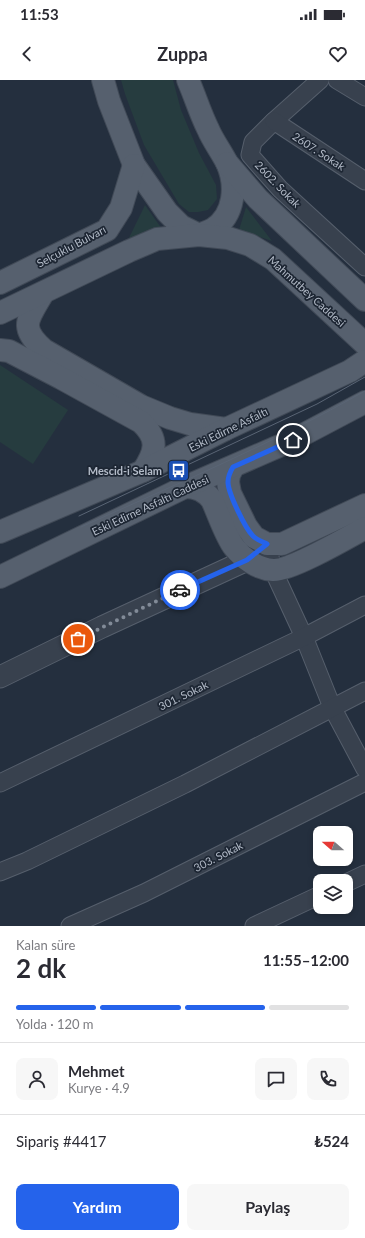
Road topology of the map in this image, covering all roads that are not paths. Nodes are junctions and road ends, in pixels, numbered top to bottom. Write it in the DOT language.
graph roads {
  1 [pos="102,80"];
  2 [pos="188,80"];
  3 [pos="320,80"];
  4 [pos="337,80"];
  5 [pos="365,96"];
  6 [pos="274,121"];
  7 [pos="227,163"];
  8 [pos="134,165"];
  9 [pos="365,180"];
  10 [pos="199,235"];
  11 [pos="365,267"];
  12 [pos="0,283"];
  13 [pos="42,293"];
  14 [pos="365,300"];
  15 [pos="0,314"];
  16 [pos="365,344"];
  17 [pos="0,350"];
  18 [pos="358,366"];
  19 [pos="365,402"];
  20 [pos="226,429"];
  21 [pos="233,467"];
  22 [pos="144,471"];
  23 [pos="185,487"];
  24 [pos="365,505"];
  25 [pos="365,528"];
  26 [pos="0,532"];
  27 [pos="267,544"];
  28 [pos="247,560"];
  29 [pos="273,570"];
  30 [pos="0,577"];
  31 [pos="365,605"];
  32 [pos="304,636"];
  33 [pos="0,677"];
  34 [pos="365,691"];
  35 [pos="332,707"];
  36 [pos="365,769"];
  37 [pos="365,782"];
  38 [pos="0,783"];
  39 [pos="0,872"];
  40 [pos="365,874"];
  41 [pos="353,880"];
  42 [pos="313,898"];
  43 [pos="70,926"];
  44 [pos="254,926"];
  1 -- 8 [label="main road"];
  2 -- 7 [label="main road"];
  3 -- 6 [label="street, 2602. Sokak"];
  4 -- 5 [label="street"];
  6 -- 9 [label="street, 2607. Sokak"];
  6 -- 11 [label="street, 2602. Sokak"];
  7 -- 10 [label="main road"];
  7 -- 14 [label="main road"];
  8 -- 10 [label="main road"];
  8 -- 12 [label="main road, Selçuklu Bulvarı"];
  10 -- 13 [label="main road"];
  10 -- 16 [label="main road, Mahmutbey Caddesi"];
  13 -- 15 [label="main road"];
  13 -- 20 [label="main road"];
  17 -- 22 [label="main road"];
  18 -- 20 [label="main road, Eski Edirne Asfaltı"];
  19 -- 21 [label="main road, Eski Edirne Asfaltı Caddesi"];
  20 -- 22 [label="main road, Eski Edirne Asfaltı"];
  21 -- 23 [label="main road, Eski Edirne Asfaltı Caddesi"];
  21 -- 27 [label="main road"];
  22 -- 26 [label="main road, Eski Edirne Asfaltı"];
  23 -- 28 [label="main road"];
  23 -- 30 [label="main road, Eski Edirne Asfaltı Caddesi"];
  24 -- 27 [label="main road"];
  25 -- 29 [label="main road"];
  27 -- 28 [label="street"];
  27 -- 29 [label="street"];
  28 -- 29 [label="main road"];
  28 -- 33 [label="street"];
  29 -- 32 [label="street"];
  31 -- 32 [label="street, 301. Sokak"];
  32 -- 35 [label="street"];
  32 -- 38 [label="street, 301. Sokak"];
  34 -- 35 [label="street"];
  35 -- 36 [label="street"];
  35 -- 39 [label="street"];
  37 -- 43 [label="street, 303. Sokak"];
  40 -- 41 [label="street"];
  42 -- 44 [label="street"];
}
